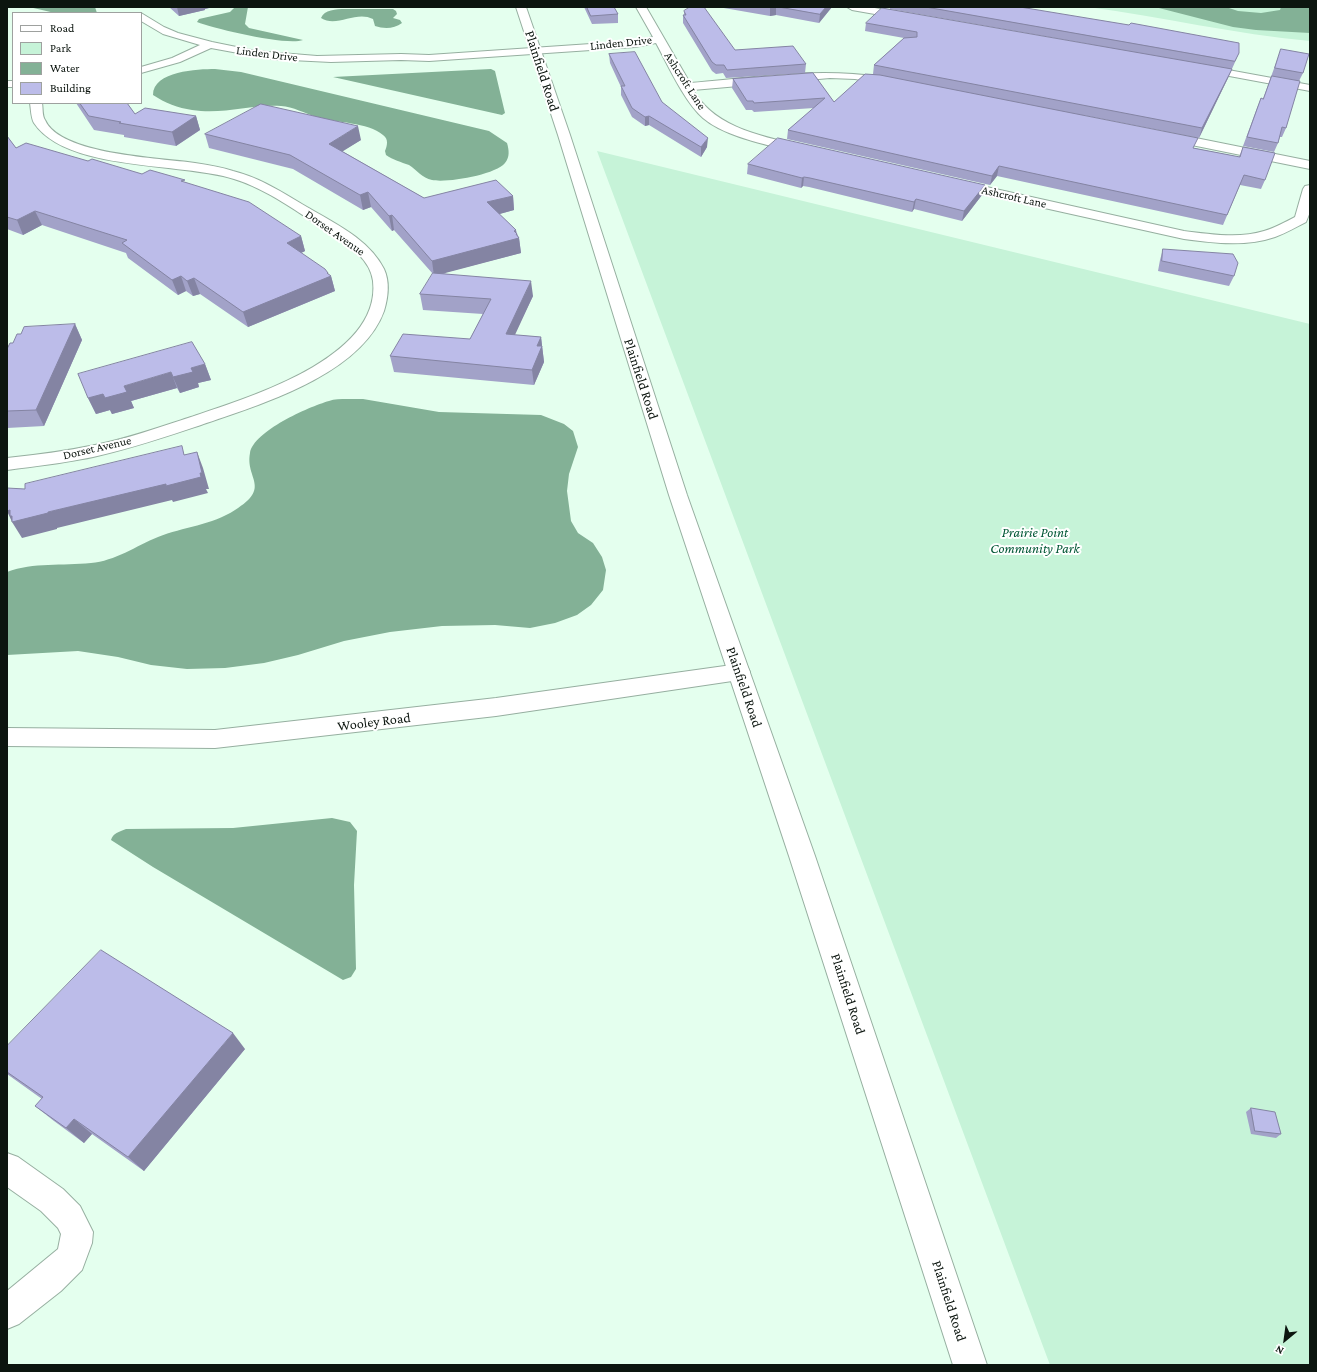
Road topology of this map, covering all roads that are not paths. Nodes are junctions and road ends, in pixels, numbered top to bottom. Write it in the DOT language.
graph roads {
  1 [pos="521,7"];
  2 [pos="641,7"];
  3 [pos="855,7"];
  4 [pos="142,17"];
  5 [pos="917,19"];
  6 [pos="658,39"];
  7 [pos="210,45"];
  8 [pos="534,47"];
  9 [pos="1192,67"];
  10 [pos="142,70"];
  11 [pos="902,84"];
  12 [pos="686,87"];
  13 [pos="1310,88"];
  14 [pos="36,104"];
  15 [pos="1158,135"];
  16 [pos="814,152"];
  17 [pos="1310,165"];
  18 [pos="944,181"];
  19 [pos="1310,189"];
  20 [pos="7,464"];
  21 [pos="739,672"];
  22 [pos="7,737"];
  23 [pos="7,1168"];
  24 [pos="7,1312"];
  25 [pos="970,1365"];
  1 -- 8 [label="street, Plainfield Road"];
  2 -- 6 [label="street, Ashcroft Lane"];
  3 -- 5 [label="street"];
  4 -- 7 [label="street, Linden Drive"];
  6 -- 8 [label="street, Linden Drive"];
  6 -- 12 [label="street, Ashcroft Lane"];
  7 -- 8 [label="street, Linden Drive"];
  7 -- 10 [label="street"];
  8 -- 21 [label="street, Plainfield Road"];
  9 -- 13 [label="street"];
  11 -- 12 [label="street"];
  12 -- 16 [label="street, Ashcroft Lane"];
  14 -- 20 [label="street, Dorset Avenue"];
  15 -- 17 [label="street"];
  18 -- 19 [label="street, Ashcroft Lane"];
  21 -- 22 [label="street, Wooley Road"];
  21 -- 25 [label="street, Plainfield Road"];
  23 -- 24 [label="street"];
}
